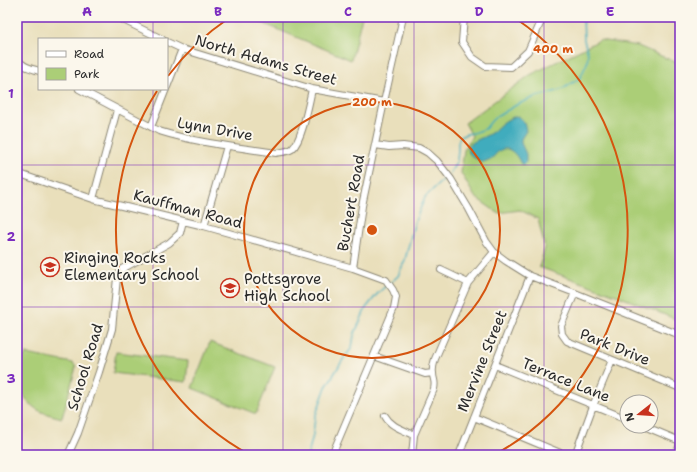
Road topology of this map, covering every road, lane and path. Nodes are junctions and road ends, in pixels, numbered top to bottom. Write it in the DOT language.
graph roads {
  1 [pos="117,17"];
  2 [pos="403,17"];
  3 [pos="464,17"];
  4 [pos="543,17"];
  5 [pos="160,38"];
  6 [pos="168,42"];
  7 [pos="182,49"];
  8 [pos="17,59"];
  9 [pos="38,71"];
  10 [pos="168,83"];
  11 [pos="312,89"];
  12 [pos="81,90"];
  13 [pos="165,90"];
  14 [pos="384,102"];
  15 [pos="117,110"];
  16 [pos="151,126"];
  17 [pos="375,145"];
  18 [pos="227,146"];
  19 [pos="17,173"];
  20 [pos="93,199"];
  21 [pos="183,221"];
  22 [pos="204,226"];
  23 [pos="494,252"];
  24 [pos="353,268"];
  25 [pos="441,270"];
  26 [pos="530,276"];
  27 [pos="468,283"];
  28 [pos="575,293"];
  29 [pos="680,335"];
  30 [pos="374,356"];
  31 [pos="612,360"];
  32 [pos="494,365"];
  33 [pos="433,373"];
  34 [pos="680,388"];
  35 [pos="593,406"];
  36 [pos="385,416"];
  37 [pos="619,416"];
  38 [pos="474,417"];
  39 [pos="659,432"];
  40 [pos="414,435"];
  41 [pos="680,441"];
  42 [pos="680,444"];
  43 [pos="411,454"];
  44 [pos="68,455"];
  45 [pos="332,455"];
  46 [pos="459,455"];
  47 [pos="565,455"];
  48 [pos="575,455"];
  49 [pos="676,455"];
  1 -- 5 [label="street"];
  2 -- 14 [label="street, Buchert Road"];
  3 -- 4 [label="street"];
  6 -- 7 [label="street, North Adams Street"];
  7 -- 10 [label="street"];
  7 -- 11 [label="street, North Adams Street"];
  8 -- 9 [label="street"];
  11 -- 14 [label="street, North Adams Street"];
  11 -- 18 [label="street, Lynn Drive"];
  12 -- 15 [label="street, Lynn Drive"];
  13 -- 16 [label="street"];
  14 -- 17 [label="street, Buchert Road"];
  15 -- 16 [label="street, Lynn Drive"];
  15 -- 20 [label="street"];
  16 -- 18 [label="street, Lynn Drive"];
  17 -- 23 [label="street"];
  17 -- 24 [label="street, Buchert Road"];
  18 -- 22 [label="street"];
  19 -- 20 [label="street, Kauffman Road"];
  20 -- 21 [label="street, Kauffman Road"];
  21 -- 22 [label="street, Kauffman Road"];
  21 -- 44 [label="street, School Road"];
  22 -- 24 [label="street, Kauffman Road"];
  23 -- 26 [label="street"];
  23 -- 27 [label="street"];
  24 -- 30 [label="street, Buchert Road"];
  25 -- 27 [label="street"];
  26 -- 28 [label="street"];
  26 -- 32 [label="street, Mervine Street"];
  27 -- 33 [label="street"];
  28 -- 29 [label="street"];
  28 -- 31 [label="street, Park Drive"];
  30 -- 33 [label="street"];
  30 -- 45 [label="street, Buchert Road"];
  31 -- 34 [label="street, Park Drive"];
  31 -- 35 [label="street"];
  32 -- 35 [label="street, Terrace Lane"];
  32 -- 38 [label="street, Mervine Street"];
  33 -- 40 [label="street"];
  35 -- 37 [label="street, Terrace Lane"];
  35 -- 48 [label="street"];
  36 -- 40 [label="street"];
  38 -- 46 [label="street, Mervine Street"];
  38 -- 47 [label="street"];
  39 -- 41 [label="street"];
  40 -- 43 [label="street"];
  42 -- 49 [label="street"];
}
